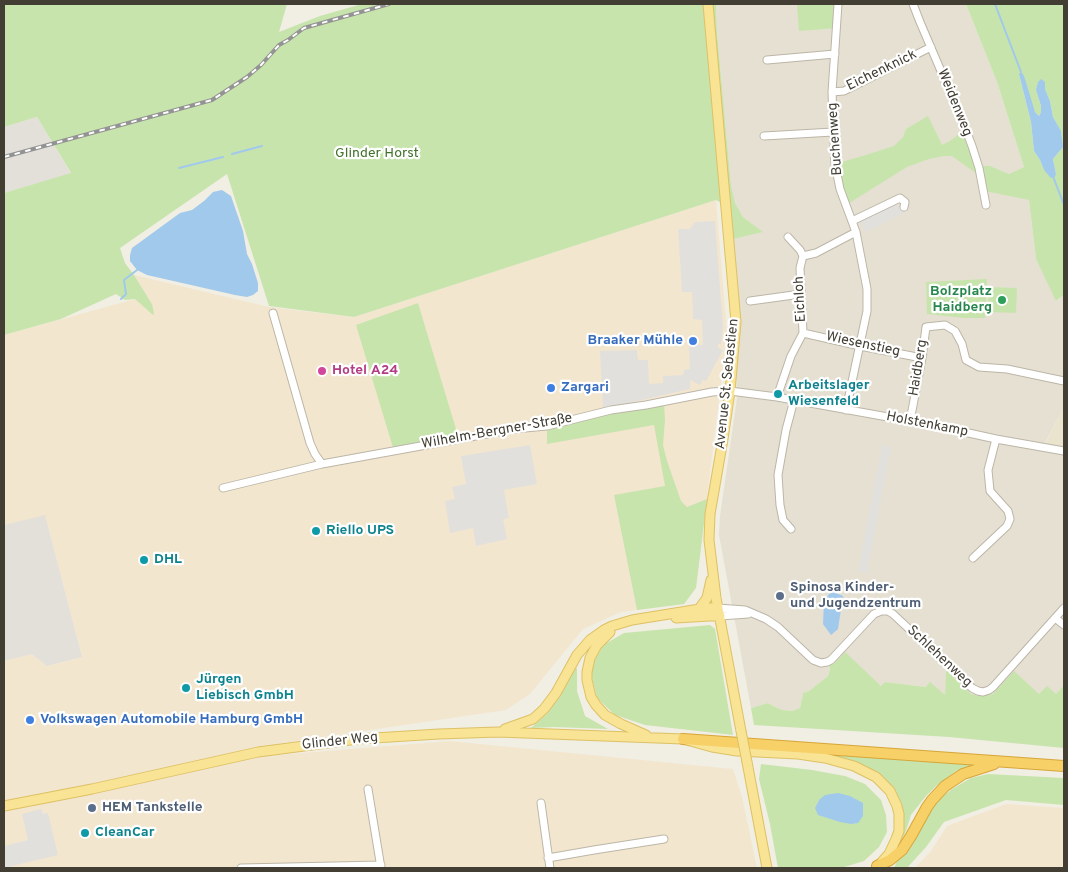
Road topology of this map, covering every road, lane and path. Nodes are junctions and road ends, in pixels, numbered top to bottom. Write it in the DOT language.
graph roads {
  1 [pos="708,4"];
  2 [pos="838,4"];
  3 [pos="913,4"];
  4 [pos="931,47"];
  5 [pos="835,54"];
  6 [pos="766,60"];
  7 [pos="832,92"];
  8 [pos="833,132"];
  9 [pos="764,136"];
  10 [pos="986,205"];
  11 [pos="904,208"];
  12 [pos="852,221"];
  13 [pos="856,232"];
  14 [pos="788,238"];
  15 [pos="803,256"];
  16 [pos="801,294"];
  17 [pos="750,301"];
  18 [pos="273,313"];
  19 [pos="803,332"];
  20 [pos="860,346"];
  21 [pos="922,358"];
  22 [pos="1064,381"];
  23 [pos="730,391"];
  24 [pos="777,397"];
  25 [pos="794,400"];
  26 [pos="846,410"];
  27 [pos="910,421"];
  28 [pos="996,439"];
  29 [pos="1064,451"];
  30 [pos="322,464"];
  31 [pos="223,488"];
  32 [pos="792,529"];
  33 [pos="973,558"];
  34 [pos="713,575"];
  35 [pos="1064,608"];
  36 [pos="699,609"];
  37 [pos="719,612"];
  38 [pos="1055,618"];
  39 [pos="1064,626"];
  40 [pos="498,732"];
  41 [pos="651,737"];
  42 [pos="682,739"];
  43 [pos="1003,762"];
  44 [pos="1064,766"];
  45 [pos="368,789"];
  46 [pos="540,803"];
  47 [pos="4,806"];
  48 [pos="664,840"];
  49 [pos="548,858"];
  50 [pos="381,867"];
  51 [pos="875,867"];
  52 [pos="241,868"];
  53 [pos="550,868"];
  54 [pos="767,868"];
  1 -- 23 [label="main road, Avenue St. Sebastien"];
  2 -- 5 [label="street, Buchenweg"];
  3 -- 4 [label="street, Weidenweg"];
  4 -- 7 [label="street, Eichenknick"];
  4 -- 10 [label="street, Weidenweg"];
  5 -- 6 [label="street"];
  5 -- 7 [label="street, Buchenweg"];
  7 -- 8 [label="street, Buchenweg"];
  8 -- 9 [label="street"];
  8 -- 12 [label="street, Buchenweg"];
  11 -- 12 [label="street"];
  12 -- 13 [label="street, Buchenweg"];
  13 -- 15 [label="street"];
  13 -- 20 [label="street, Buchenweg"];
  14 -- 15 [label="street"];
  15 -- 16 [label="street, Eichloh"];
  16 -- 17 [label="street"];
  16 -- 19 [label="street, Eichloh"];
  18 -- 30 [label="street"];
  19 -- 20 [label="street, Wiesenstieg"];
  19 -- 24 [label="street, Eichloh"];
  20 -- 21 [label="street, Wiesenstieg"];
  20 -- 26 [label="street, Buchenweg"];
  21 -- 22 [label="street, Haidberg"];
  21 -- 27 [label="street, Haidberg"];
  23 -- 24 [label="street, Holstenkamp"];
  23 -- 30 [label="street, Wilhelm-Bergner-Straße"];
  23 -- 34 [label="main road, Avenue St. Sebastien"];
  24 -- 25 [label="street, Holstenkamp"];
  25 -- 26 [label="street, Holstenkamp"];
  25 -- 32 [label="street"];
  26 -- 27 [label="street, Holstenkamp"];
  27 -- 28 [label="street, Holstenkamp"];
  28 -- 29 [label="street, Holstenkamp"];
  28 -- 33 [label="street"];
  30 -- 31 [label="street, Wilhelm-Bergner-Straße"];
  34 -- 36 [label="main road"];
  34 -- 37 [label="main road, Avenue St. Sebastien"];
  35 -- 38 [label="street"];
  36 -- 37 [label="main road"];
  36 -- 40 [label="main road"];
  37 -- 38 [label="street, Schlehenweg"];
  37 -- 41 [label="main road"];
  37 -- 54 [label="main road, Avenue St. Sebastien, bridge"];
  38 -- 39 [label="street"];
  40 -- 41 [label="main road, Glinder Weg"];
  40 -- 47 [label="main road, Glinder Weg"];
  41 -- 42 [label="main road, Glinder Weg"];
  42 -- 43 [label="highway"];
  42 -- 51 [label="main road, Glinder Weg"];
  43 -- 44 [label="highway"];
  43 -- 51 [label="highway"];
  45 -- 50 [label="street"];
  46 -- 49 [label="street"];
  48 -- 49 [label="street"];
  49 -- 53 [label="street"];
  50 -- 52 [label="street"];
}
